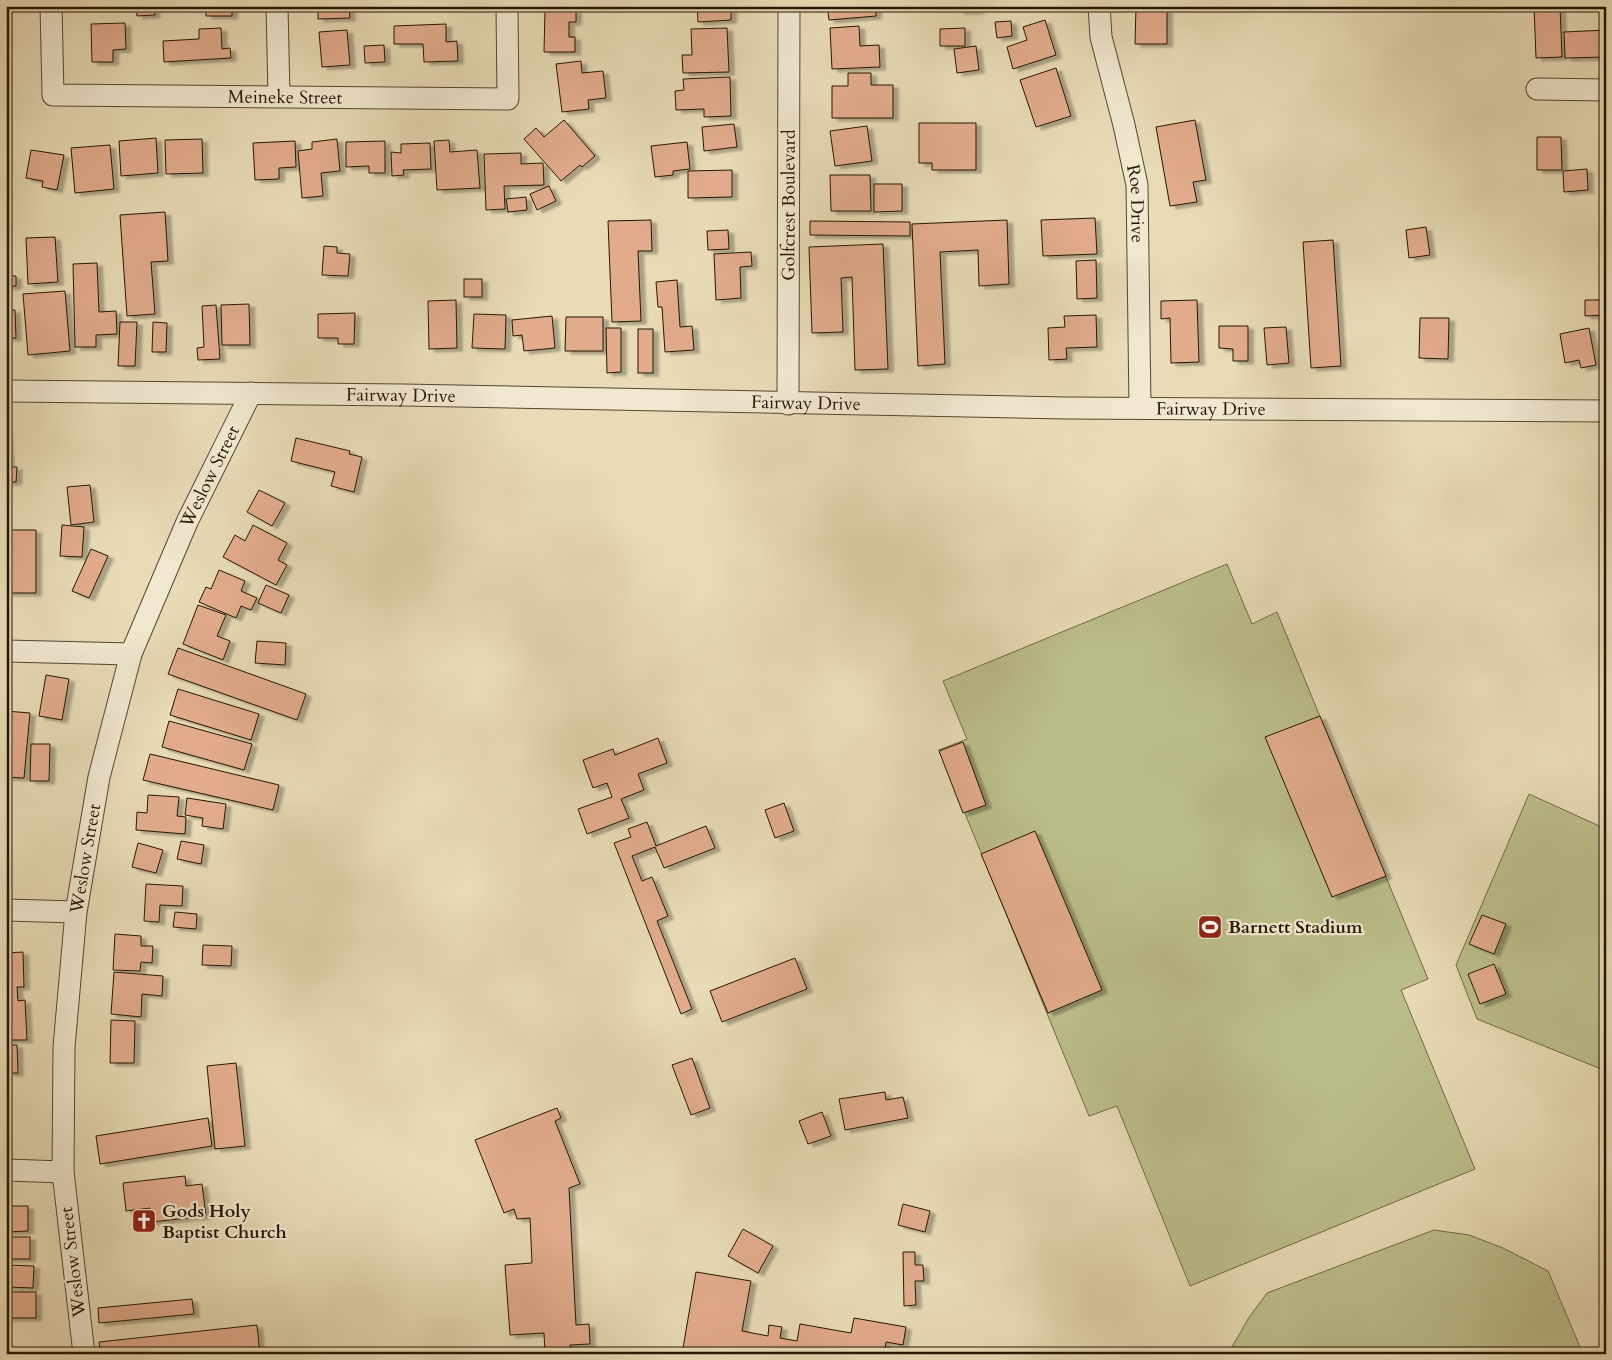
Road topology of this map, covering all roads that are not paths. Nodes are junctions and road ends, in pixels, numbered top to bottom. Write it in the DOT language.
graph roads {
  1 [pos="51,6"];
  2 [pos="277,6"];
  3 [pos="507,6"];
  4 [pos="788,6"];
  5 [pos="1099,6"];
  6 [pos="1537,89"];
  7 [pos="1606,90"];
  8 [pos="279,96"];
  9 [pos="6,390"];
  10 [pos="251,393"];
  11 [pos="788,404"];
  12 [pos="1140,407"];
  13 [pos="1606,410"];
  14 [pos="6,651"];
  15 [pos="131,654"];
  16 [pos="6,910"];
  17 [pos="76,912"];
  18 [pos="6,1170"];
  19 [pos="63,1172"];
  20 [pos="84,1354"];
  1 -- 8 [label="street, Meineke Street"];
  2 -- 8 [label="street"];
  3 -- 8 [label="street, Meineke Street"];
  4 -- 11 [label="street, Golfcrest Boulevard"];
  5 -- 12 [label="street, Roe Drive"];
  6 -- 7 [label="street"];
  9 -- 10 [label="street, Fairway Drive"];
  10 -- 11 [label="street, Fairway Drive"];
  10 -- 15 [label="street, Weslow Street"];
  11 -- 12 [label="street, Fairway Drive"];
  12 -- 13 [label="street, Fairway Drive"];
  14 -- 15 [label="street"];
  15 -- 17 [label="street, Weslow Street"];
  16 -- 17 [label="street"];
  17 -- 19 [label="street, Weslow Street"];
  18 -- 19 [label="street"];
  19 -- 20 [label="street, Weslow Street"];
}
